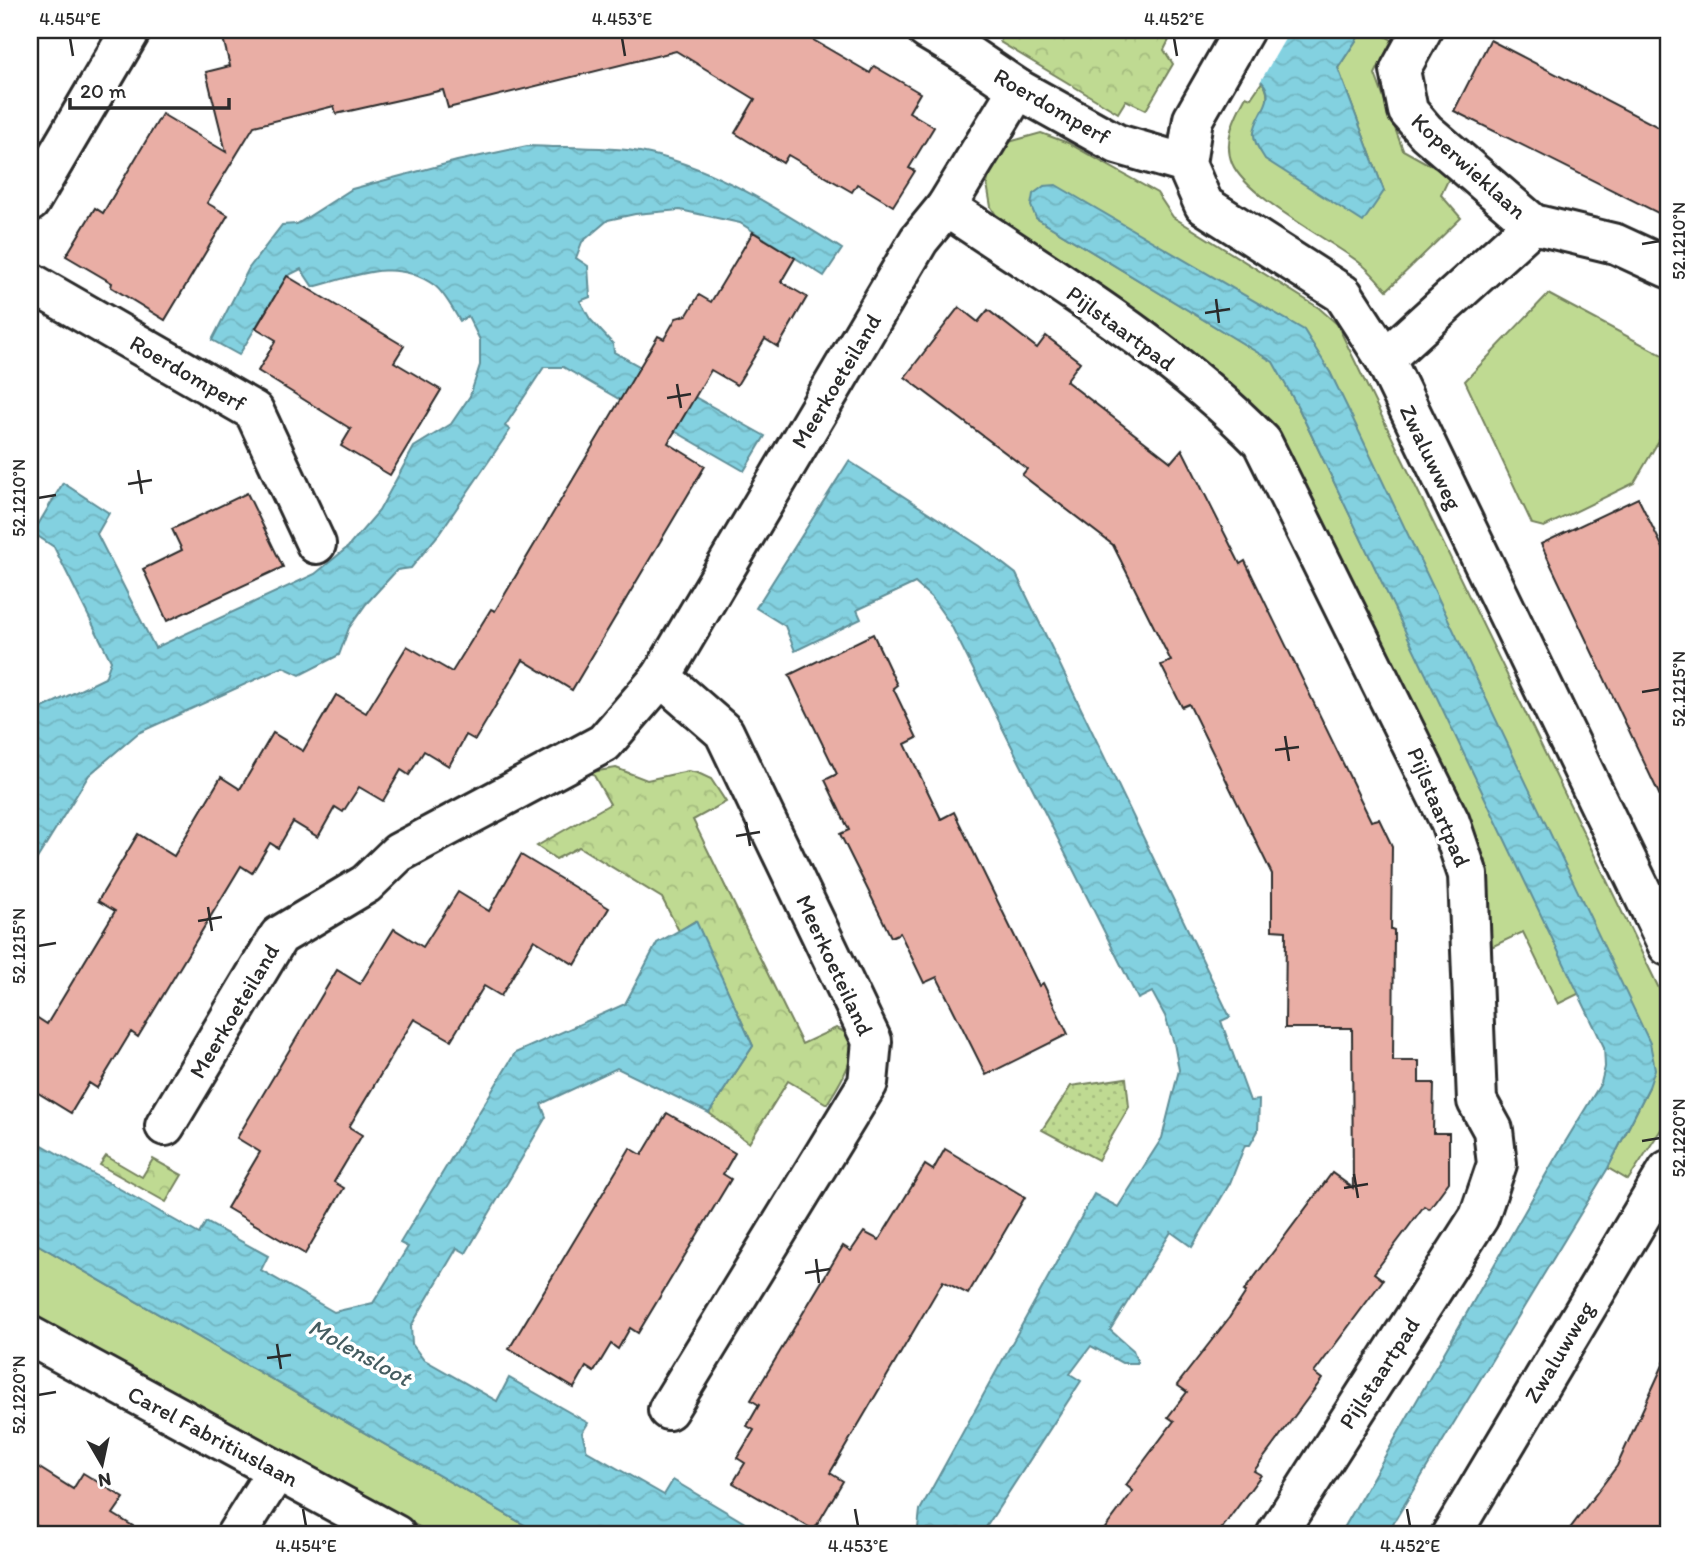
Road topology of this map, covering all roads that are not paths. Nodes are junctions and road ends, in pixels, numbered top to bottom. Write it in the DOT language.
graph roads {
  1 [pos="131,30"];
  2 [pos="927,30"];
  3 [pos="1244,30"];
  4 [pos="1422,30"];
  5 [pos="1018,89"];
  6 [pos="1186,164"];
  7 [pos="30,202"];
  8 [pos="946,207"];
  9 [pos="1533,224"];
  10 [pos="1668,268"];
  11 [pos="30,282"];
  12 [pos="1385,359"];
  13 [pos="317,544"];
  14 [pos="661,677"];
  15 [pos="1668,946"];
  16 [pos="165,1126"];
  17 [pos="1668,1170"];
  18 [pos="30,1336"];
  19 [pos="668,1410"];
  20 [pos="277,1470"];
  21 [pos="236,1535"];
  22 [pos="396,1535"];
  23 [pos="1276,1535"];
  24 [pos="1451,1535"];
  1 -- 7 [label="street"];
  2 -- 5 [label="street, Roerdomperf"];
  3 -- 6 [label="street"];
  4 -- 9 [label="street, Koperwieklaan"];
  5 -- 6 [label="street, Roerdomperf"];
  5 -- 8 [label="street, Meerkoeteiland"];
  6 -- 12 [label="street, Zwaluwweg"];
  8 -- 14 [label="street, Meerkoeteiland"];
  8 -- 23 [label="street, Pijlstaartpad"];
  9 -- 10 [label="street, Koperwieklaan"];
  9 -- 12 [label="street, Koperwieklaan"];
  11 -- 13 [label="street, Roerdomperf"];
  12 -- 15 [label="street, Zwaluwweg"];
  14 -- 16 [label="street, Meerkoeteiland"];
  14 -- 19 [label="street, Meerkoeteiland"];
  17 -- 24 [label="street, Zwaluwweg"];
  18 -- 20 [label="street, Carel Fabritiuslaan"];
  20 -- 21 [label="street"];
  20 -- 22 [label="street, Carel Fabritiuslaan"];
}
